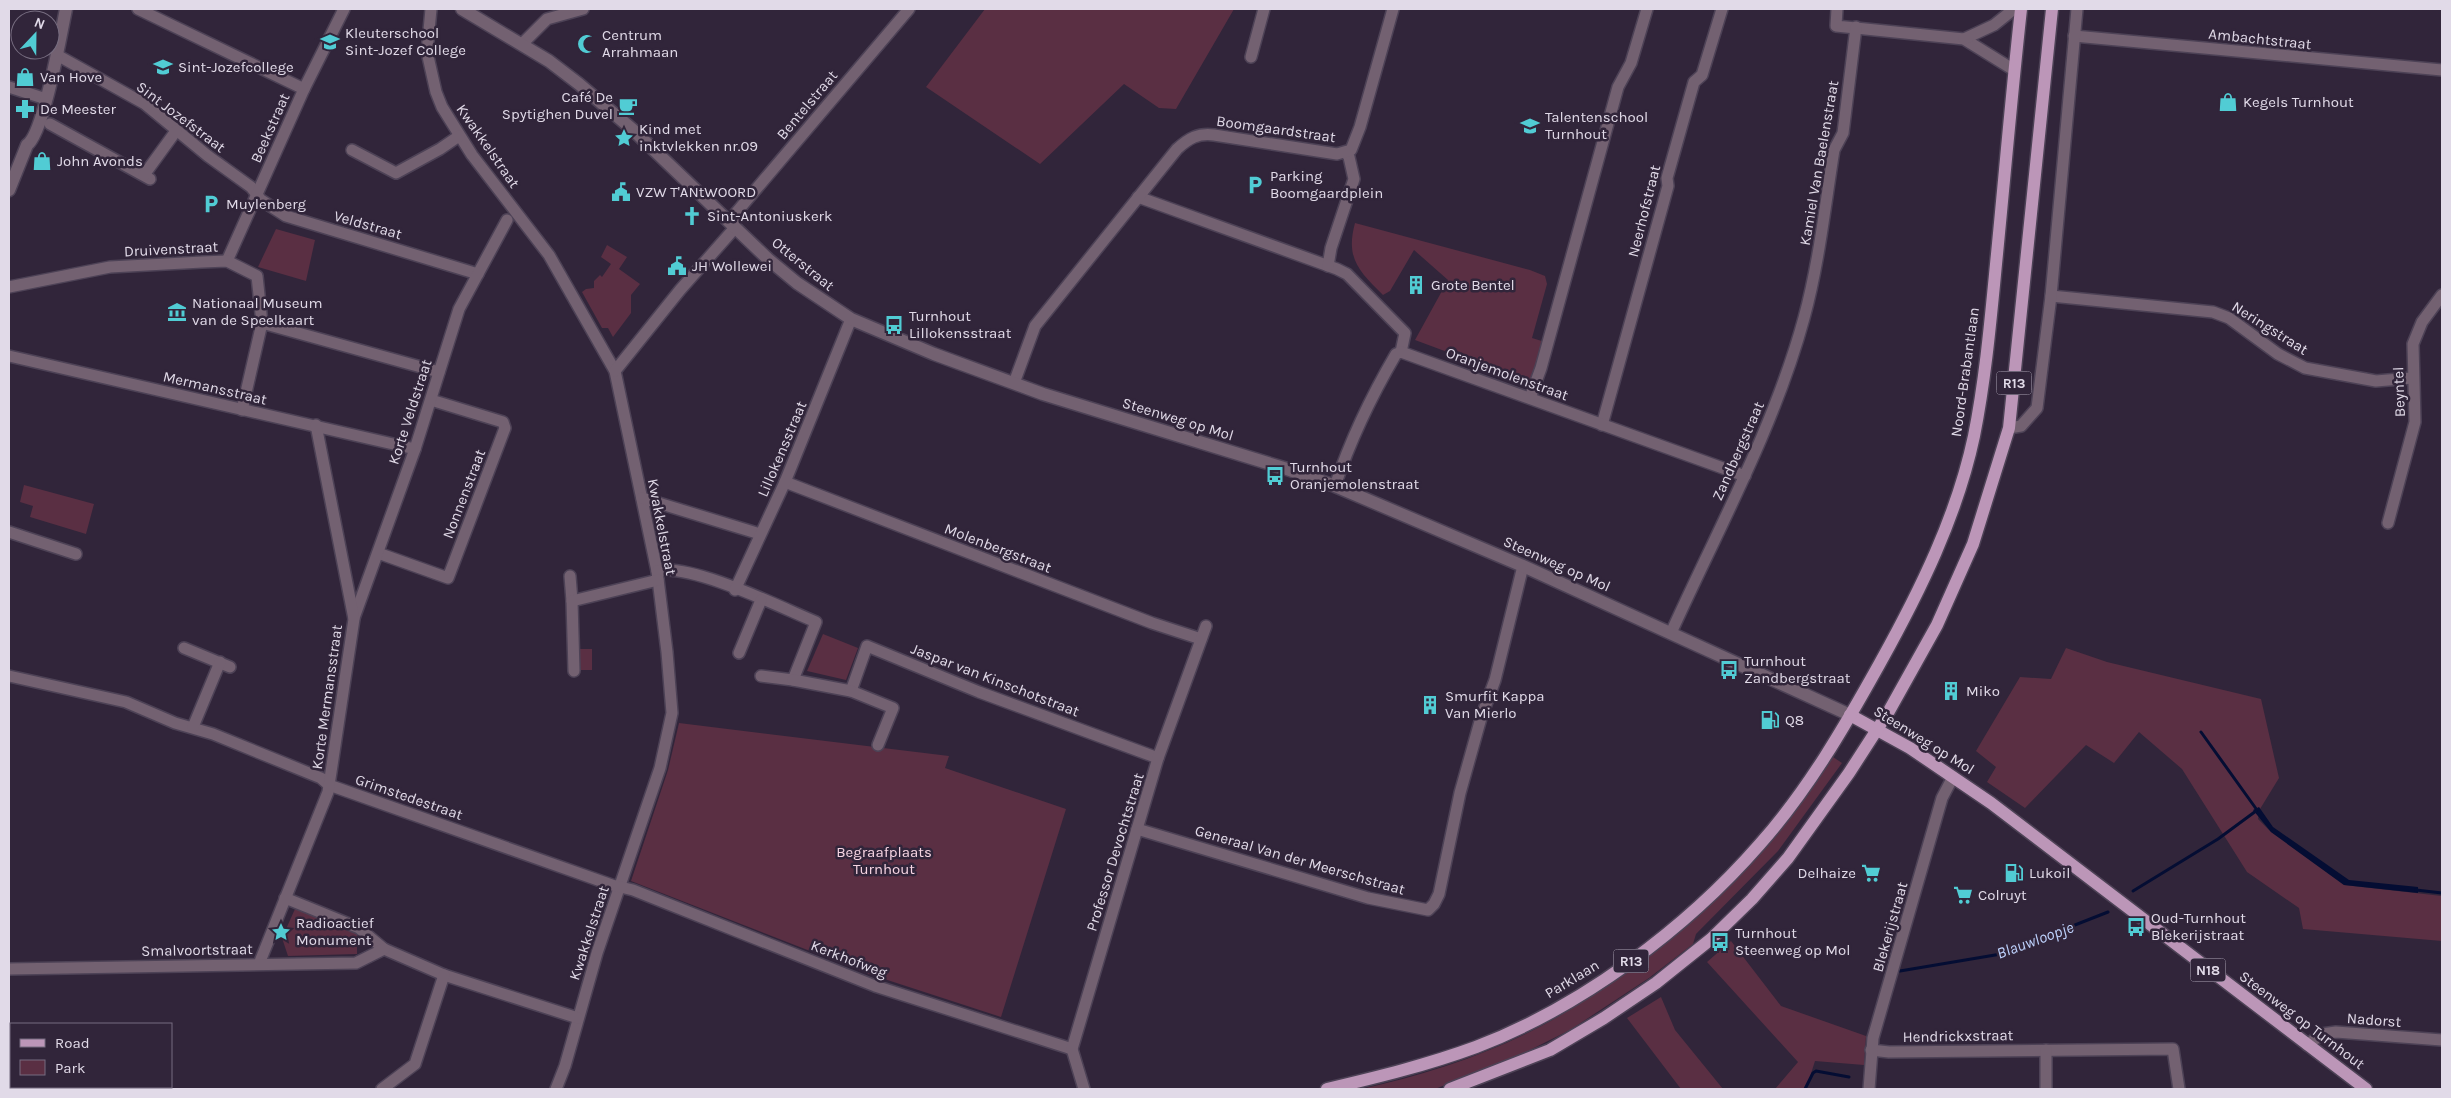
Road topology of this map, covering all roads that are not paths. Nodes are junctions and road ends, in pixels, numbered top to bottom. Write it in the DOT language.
graph roads {
  1 [pos="66,9"];
  2 [pos="138,9"];
  3 [pos="344,9"];
  4 [pos="431,9"];
  5 [pos="462,9"];
  6 [pos="584,9"];
  7 [pos="909,9"];
  8 [pos="1264,9"];
  9 [pos="1393,9"];
  10 [pos="1647,9"];
  11 [pos="1722,9"];
  12 [pos="1837,9"];
  13 [pos="2014,9"];
  14 [pos="2021,9"];
  15 [pos="2052,9"];
  16 [pos="2077,9"];
  17 [pos="1856,27"];
  18 [pos="2074,36"];
  19 [pos="1964,39"];
  20 [pos="60,40"];
  21 [pos="522,44"];
  22 [pos="60,57"];
  23 [pos="1251,57"];
  24 [pos="56,60"];
  25 [pos="2014,70"];
  26 [pos="2442,70"];
  27 [pos="9,87"];
  28 [pos="304,89"];
  29 [pos="46,99"];
  30 [pos="45,122"];
  31 [pos="176,131"];
  32 [pos="459,136"];
  33 [pos="352,150"];
  34 [pos="1346,153"];
  35 [pos="9,190"];
  36 [pos="256,193"];
  37 [pos="1138,196"];
  38 [pos="507,220"];
  39 [pos="733,224"];
  40 [pos="227,261"];
  41 [pos="1328,266"];
  42 [pos="478,274"];
  43 [pos="1815,274"];
  44 [pos="9,287"];
  45 [pos="2442,295"];
  46 [pos="2051,296"];
  47 [pos="851,319"];
  48 [pos="262,323"];
  49 [pos="1401,352"];
  50 [pos="9,356"];
  51 [pos="615,371"];
  52 [pos="439,372"];
  53 [pos="2412,378"];
  54 [pos="1014,383"];
  55 [pos="1530,398"];
  56 [pos="431,400"];
  57 [pos="242,410"];
  58 [pos="316,425"];
  59 [pos="1602,425"];
  60 [pos="2009,428"];
  61 [pos="415,449"];
  62 [pos="1745,476"];
  63 [pos="785,482"];
  64 [pos="1335,486"];
  65 [pos="642,498"];
  66 [pos="2388,523"];
  67 [pos="9,532"];
  68 [pos="760,534"];
  69 [pos="76,554"];
  70 [pos="378,554"];
  71 [pos="1522,566"];
  72 [pos="570,576"];
  73 [pos="657,576"];
  74 [pos="735,590"];
  75 [pos="759,599"];
  76 [pos="572,601"];
  77 [pos="354,619"];
  78 [pos="1206,626"];
  79 [pos="1671,632"];
  80 [pos="1201,639"];
  81 [pos="184,648"];
  82 [pos="739,653"];
  83 [pos="574,671"];
  84 [pos="9,676"];
  85 [pos="761,676"];
  86 [pos="793,680"];
  87 [pos="851,691"];
  88 [pos="1850,714"];
  89 [pos="193,727"];
  90 [pos="1877,730"];
  91 [pos="878,745"];
  92 [pos="1158,758"];
  93 [pos="1953,777"];
  94 [pos="330,785"];
  95 [pos="1137,829"];
  96 [pos="2051,850"];
  97 [pos="620,886"];
  98 [pos="285,898"];
  99 [pos="384,949"];
  100 [pos="259,964"];
  101 [pos="9,969"];
  102 [pos="444,975"];
  103 [pos="578,1018"];
  104 [pos="2442,1040"];
  105 [pos="2307,1045"];
  106 [pos="1072,1049"];
  107 [pos="1871,1050"];
  108 [pos="2046,1050"];
  109 [pos="382,1089"];
  110 [pos="556,1089"];
  111 [pos="1084,1089"];
  112 [pos="1327,1089"];
  113 [pos="1450,1089"];
  114 [pos="1869,1089"];
  115 [pos="2046,1089"];
  116 [pos="2180,1089"];
  117 [pos="2366,1089"];
  1 -- 20 [label="street"];
  2 -- 28 [label="street"];
  3 -- 28 [label="street, Beekstraat"];
  4 -- 32 [label="street, Kwakkelstraat"];
  5 -- 21 [label="street, Otterstraat"];
  6 -- 21 [label="street"];
  7 -- 39 [label="street, Bentelstraat"];
  8 -- 23 [label="street"];
  9 -- 34 [label="street, Boomgaardstraat"];
  10 -- 55 [label="street"];
  11 -- 59 [label="street, Neerhofstraat"];
  12 -- 17 [label="street"];
  13 -- 19 [label="street"];
  14 -- 25 [label="main road, Noord-Brabantlaan / R13"];
  15 -- 60 [label="main road, R13"];
  16 -- 18 [label="street"];
  17 -- 19 [label="street"];
  17 -- 43 [label="street, Kamiel Van Baelenstraat"];
  18 -- 26 [label="street, Ambachtstraat"];
  18 -- 46 [label="street"];
  19 -- 25 [label="street"];
  21 -- 39 [label="street, Otterstraat"];
  22 -- 31 [label="street, Sint Jozefstraat"];
  24 -- 29 [label="street"];
  25 -- 88 [label="main road, Noord-Brabantlaan / R13"];
  27 -- 29 [label="street"];
  28 -- 36 [label="street, Beekstraat"];
  29 -- 30 [label="street"];
  30 -- 31 [label="street"];
  30 -- 35 [label="street"];
  31 -- 36 [label="street, Sint Jozefstraat"];
  32 -- 33 [label="street"];
  32 -- 51 [label="street, Kwakkelstraat"];
  34 -- 37 [label="street, Boomgaardstraat"];
  34 -- 41 [label="street, Boomgaardstraat"];
  36 -- 40 [label="street, Beekstraat"];
  36 -- 42 [label="street, Veldstraat"];
  37 -- 41 [label="street"];
  37 -- 54 [label="street, Boomgaardstraat"];
  38 -- 42 [label="street, Korte Veldstraat"];
  39 -- 47 [label="street, Otterstraat"];
  39 -- 51 [label="street, Bentelstraat"];
  40 -- 44 [label="street, Druivenstraat"];
  40 -- 48 [label="street, Druivenstraat"];
  41 -- 49 [label="street"];
  42 -- 52 [label="street, Korte Veldstraat"];
  43 -- 62 [label="street, Zandbergstraat"];
  45 -- 53 [label="street, Beyntel"];
  46 -- 53 [label="street, Neringstraat"];
  46 -- 60 [label="street"];
  47 -- 54 [label="street, Otterstraat"];
  47 -- 63 [label="street, Lillokensstraat"];
  48 -- 52 [label="street"];
  48 -- 57 [label="street, Druivenstraat"];
  49 -- 55 [label="street, Oranjemolenstraat"];
  49 -- 64 [label="street"];
  50 -- 57 [label="street, Mermansstraat"];
  51 -- 65 [label="street, Kwakkelstraat"];
  52 -- 56 [label="street, Korte Veldstraat"];
  53 -- 66 [label="street, Beyntel"];
  54 -- 64 [label="street, Steenweg op Mol"];
  55 -- 59 [label="street, Oranjemolenstraat"];
  56 -- 61 [label="street, Korte Veldstraat"];
  56 -- 70 [label="street, Nonnenstraat"];
  57 -- 58 [label="street, Mermansstraat"];
  58 -- 61 [label="street, Mermansstraat"];
  58 -- 77 [label="street, Korte Mermansstraat"];
  59 -- 62 [label="street, Oranjemolenstraat"];
  60 -- 90 [label="main road, R13"];
  61 -- 70 [label="street, Korte Veldstraat"];
  62 -- 79 [label="street, Zandbergstraat"];
  63 -- 68 [label="street, Lillokensstraat"];
  63 -- 80 [label="street, Molenbergstraat"];
  64 -- 71 [label="street, Steenweg op Mol"];
  65 -- 68 [label="street"];
  65 -- 73 [label="street, Kwakkelstraat"];
  67 -- 69 [label="street"];
  68 -- 74 [label="street, Lillokensstraat"];
  70 -- 77 [label="street, Korte Veldstraat"];
  71 -- 79 [label="street, Steenweg op Mol"];
  71 -- 95 [label="street, Generaal Van der Meerschstraat"];
  72 -- 76 [label="street"];
  73 -- 74 [label="street"];
  73 -- 76 [label="street"];
  73 -- 97 [label="street, Kwakkelstraat"];
  74 -- 75 [label="street"];
  75 -- 82 [label="street"];
  75 -- 86 [label="street"];
  76 -- 83 [label="street"];
  77 -- 94 [label="street, Korte Mermansstraat"];
  78 -- 80 [label="street, Professor Devochtstraat"];
  79 -- 88 [label="street, Steenweg op Mol"];
  80 -- 92 [label="street, Professor Devochtstraat"];
  81 -- 89 [label="street"];
  84 -- 89 [label="street, Grimstedestraat"];
  85 -- 86 [label="street"];
  86 -- 87 [label="street"];
  87 -- 91 [label="street"];
  87 -- 92 [label="street, Jaspar van Kinschotstraat"];
  88 -- 90 [label="main road, Steenweg op Mol / N18"];
  88 -- 112 [label="main road, Parklaan / R13"];
  89 -- 94 [label="street, Grimstedestraat"];
  90 -- 93 [label="main road, Steenweg op Mol / N18"];
  90 -- 113 [label="main road, R13"];
  92 -- 95 [label="street, Professor Devochtstraat"];
  93 -- 96 [label="main road, Steenweg op Mol / N18"];
  93 -- 107 [label="street, Blekerijstraat"];
  94 -- 97 [label="street, Grimstedestraat"];
  94 -- 98 [label="street, Korte Mermansstraat"];
  95 -- 106 [label="street, Professor Devochtstraat"];
  96 -- 105 [label="main road, Steenweg op Turnhout / N18"];
  97 -- 103 [label="street, Kwakkelstraat"];
  97 -- 106 [label="street, Kerkhofweg"];
  98 -- 99 [label="street"];
  98 -- 100 [label="street, Korte Mermansstraat"];
  99 -- 100 [label="street, Smalvoortstraat"];
  99 -- 102 [label="street"];
  100 -- 101 [label="street, Smalvoortstraat"];
  102 -- 103 [label="street"];
  102 -- 109 [label="street"];
  103 -- 110 [label="street, Kwakkelstraat"];
  104 -- 105 [label="street, Nadorst"];
  105 -- 117 [label="main road, Steenweg op Turnhout / N18"];
  106 -- 111 [label="street"];
  107 -- 108 [label="street, Hendrickxstraat"];
  107 -- 114 [label="street, Blekerijstraat"];
  108 -- 115 [label="street"];
  108 -- 116 [label="street, Hendrickxstraat"];
}
